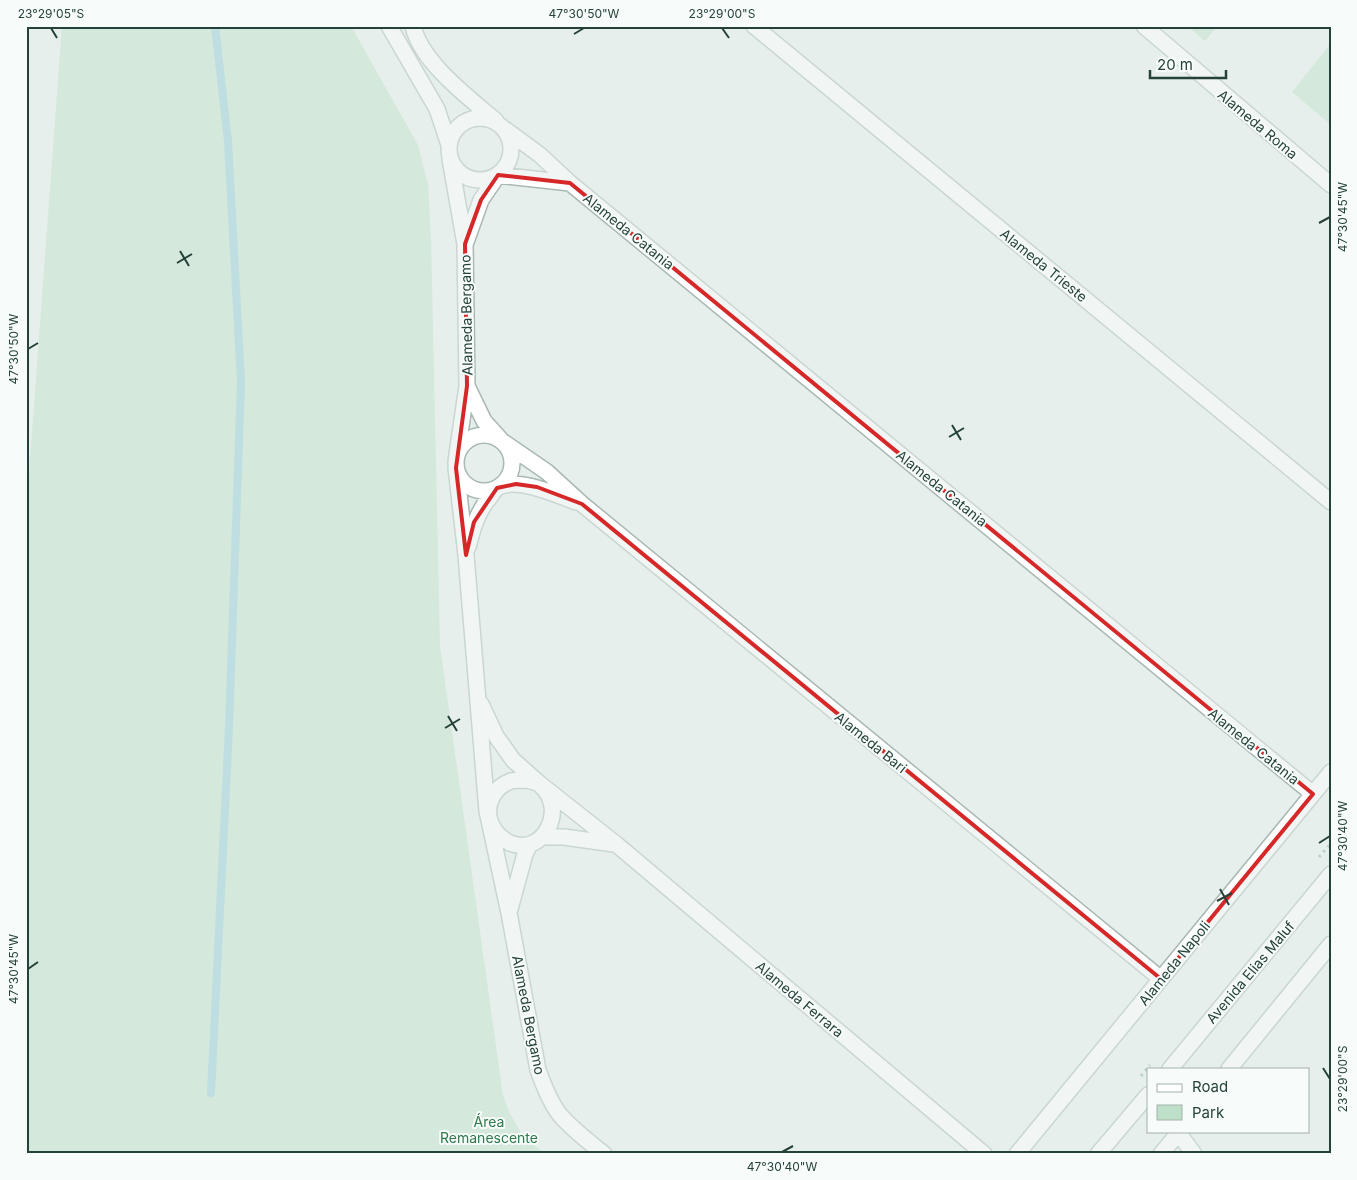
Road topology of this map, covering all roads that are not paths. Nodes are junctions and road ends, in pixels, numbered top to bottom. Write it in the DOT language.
graph roads {
  1 [pos="389,26"];
  2 [pos="413,26"];
  3 [pos="1144,26"];
  4 [pos="756,27"];
  5 [pos="501,126"];
  6 [pos="450,152"];
  7 [pos="498,175"];
  8 [pos="570,183"];
  9 [pos="1330,184"];
  10 [pos="465,244"];
  11 [pos="468,386"];
  12 [pos="502,441"];
  13 [pos="456,461"];
  14 [pos="497,488"];
  15 [pos="1331,502"];
  16 [pos="582,504"];
  17 [pos="466,555"];
  18 [pos="476,694"];
  19 [pos="1331,772"];
  20 [pos="540,784"];
  21 [pos="1313,794"];
  22 [pos="487,811"];
  23 [pos="536,840"];
  24 [pos="616,844"];
  25 [pos="1331,874"];
  26 [pos="509,913"];
  27 [pos="1331,944"];
  28 [pos="1160,980"];
  29 [pos="1171,1068"];
  30 [pos="1230,1068"];
  31 [pos="1146,1101"];
  32 [pos="1178,1132"];
  33 [pos="604,1154"];
  34 [pos="984,1154"];
  35 [pos="1016,1154"];
  36 [pos="1098,1154"];
  37 [pos="1161,1154"];
  38 [pos="1194,1154"];
  1 -- 6 [label="street, Alameda Bergamo"];
  2 -- 5 [label="street"];
  3 -- 9 [label="street, Alameda Roma"];
  4 -- 15 [label="street, Alameda Trieste"];
  5 -- 6 [label="street"];
  5 -- 7 [label="street"];
  5 -- 8 [label="street, Alameda Catania"];
  6 -- 7 [label="street"];
  6 -- 10 [label="street, Alameda Bergamo"];
  7 -- 8 [label="street, Alameda Catania"];
  7 -- 10 [label="street, Alameda Bergamo"];
  8 -- 21 [label="street, Alameda Catania"];
  10 -- 11 [label="street, Alameda Bergamo"];
  11 -- 12 [label="street, Alameda Bergamo"];
  11 -- 13 [label="street, Alameda Bergamo"];
  12 -- 13 [label="street"];
  12 -- 14 [label="street"];
  12 -- 16 [label="street, Alameda Bari"];
  13 -- 14 [label="street"];
  13 -- 17 [label="street, Alameda Bergamo"];
  14 -- 16 [label="street, Alameda Bari"];
  14 -- 17 [label="street, Alameda Bergamo"];
  16 -- 28 [label="street, Alameda Bari"];
  17 -- 18 [label="street, Alameda Bergamo"];
  18 -- 20 [label="street, Alameda Bergamo"];
  18 -- 22 [label="street, Alameda Bergamo"];
  19 -- 21 [label="street, Alameda Napoli"];
  20 -- 22 [label="street"];
  20 -- 23 [label="street"];
  20 -- 24 [label="street, Alameda Ferrara"];
  21 -- 28 [label="street, Alameda Napoli"];
  22 -- 23 [label="street"];
  22 -- 26 [label="street, Alameda Bergamo"];
  23 -- 24 [label="street"];
  23 -- 26 [label="street, Alameda Bergamo"];
  24 -- 34 [label="street, Alameda Ferrara"];
  25 -- 29 [label="street, Avenida Elias Maluf"];
  26 -- 33 [label="street, Alameda Bergamo"];
  27 -- 30 [label="street"];
  28 -- 35 [label="street, Alameda Napoli"];
  31 -- 36 [label="street"];
  32 -- 37 [label="street"];
  32 -- 38 [label="street"];
}
